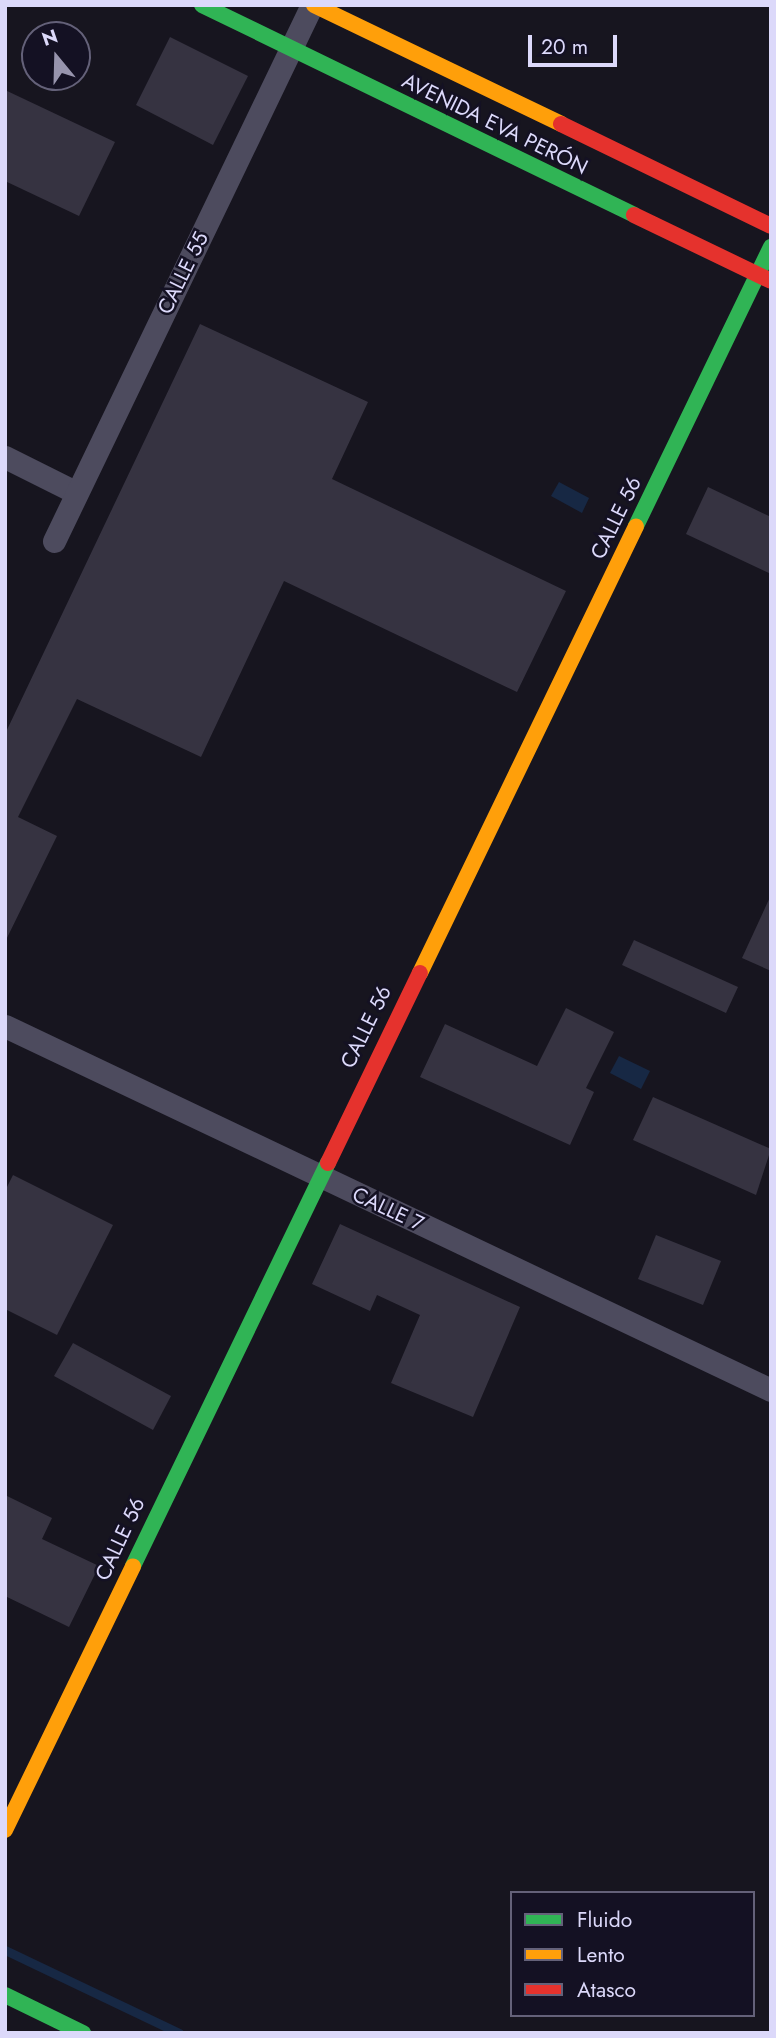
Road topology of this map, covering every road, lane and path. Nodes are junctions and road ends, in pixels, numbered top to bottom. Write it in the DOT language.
graph roads {
  1 [pos="202,5"];
  2 [pos="313,5"];
  3 [pos="291,48"];
  4 [pos="771,226"];
  5 [pos="771,247"];
  6 [pos="765,278"];
  7 [pos="5,457"];
  8 [pos="77,493"];
  9 [pos="54,541"];
  10 [pos="5,1026"];
  11 [pos="316,1175"];
  12 [pos="771,1390"];
  13 [pos="5,1830"];
  14 [pos="5,1995"];
  15 [pos="83,2033"];
  1 -- 3 [label="main road, AVENIDA EVA PERÓN"];
  2 -- 3 [label="street, CALLE 55"];
  2 -- 4 [label="main road, AVENIDA EVA PERÓN"];
  3 -- 6 [label="main road, AVENIDA EVA PERÓN"];
  3 -- 8 [label="street, CALLE 55"];
  5 -- 6 [label="main road, CALLE 56"];
  6 -- 11 [label="main road, CALLE 56"];
  7 -- 8 [label="street"];
  8 -- 9 [label="street, CALLE 55"];
  10 -- 11 [label="street, CALLE 7"];
  11 -- 12 [label="street, CALLE 7"];
  11 -- 13 [label="main road, CALLE 56"];
  14 -- 15 [label="main road"];
}
